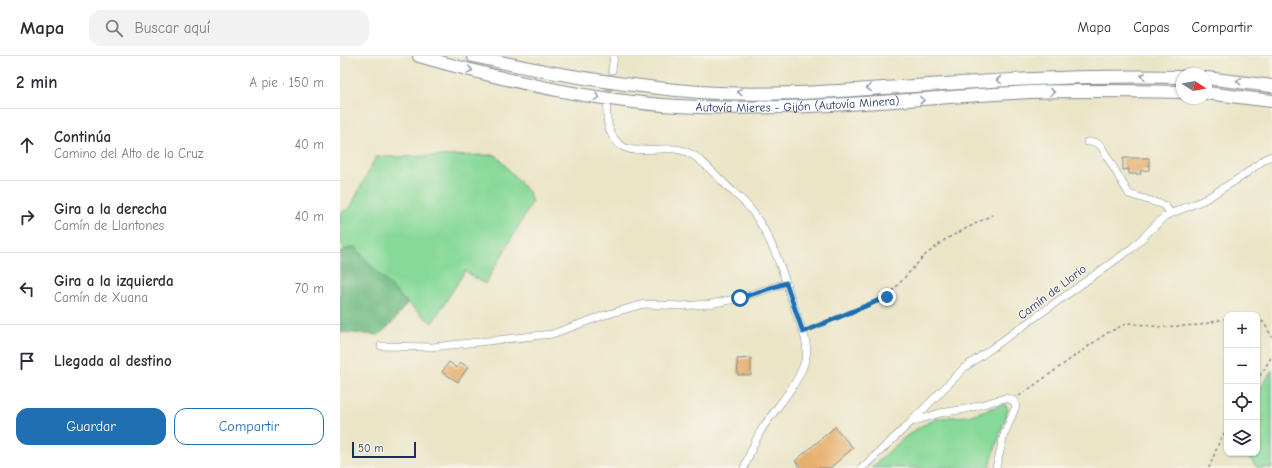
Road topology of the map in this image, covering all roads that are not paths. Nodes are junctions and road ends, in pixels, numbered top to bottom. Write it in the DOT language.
graph roads {
  1 [pos="419,56"];
  2 [pos="473,56"];
  3 [pos="614,56"];
  4 [pos="612,70"];
  5 [pos="1176,77"];
  6 [pos="1212,79"];
  7 [pos="1272,86"];
  8 [pos="1176,92"];
  9 [pos="1212,95"];
  10 [pos="1272,101"];
  11 [pos="607,108"];
  12 [pos="1087,142"];
  13 [pos="1272,156"];
  14 [pos="1171,213"];
  15 [pos="786,283"];
  16 [pos="381,346"];
  17 [pos="910,423"];
  18 [pos="744,468"];
  19 [pos="862,468"];
  20 [pos="996,468"];
  1 -- 8 [label="highway, Autovía Mieres - Gijón (Autovía Minera), one-way"];
  5 -- 2 [label="highway, Autovía Mieres - Gijón (Autovía Minera), one-way"];
  3 -- 4 [label="street"];
  7 -- 6 [label="highway, one-way"];
  9 -- 10 [label="highway"];
  11 -- 15 [label="street"];
  12 -- 14 [label="street"];
  13 -- 14 [label="street, Camín de Llorio"];
  14 -- 17 [label="street, Camín de Llorio"];
  15 -- 16 [label="street"];
  15 -- 18 [label="street"];
  17 -- 19 [label="street, Camín de Llorio"];
  17 -- 20 [label="street"];
}
